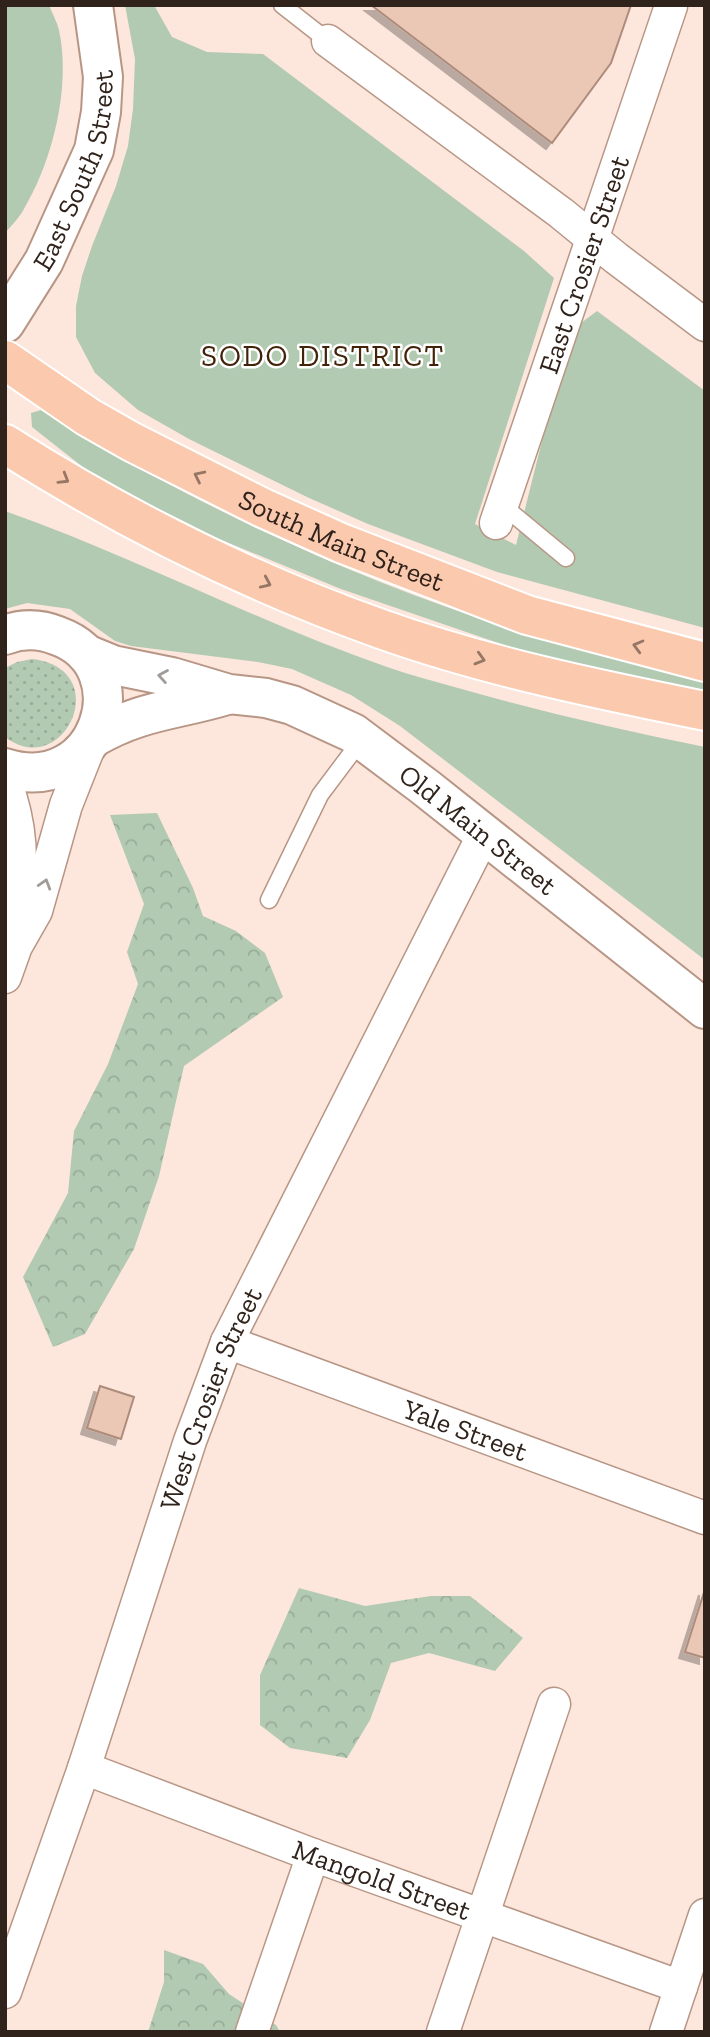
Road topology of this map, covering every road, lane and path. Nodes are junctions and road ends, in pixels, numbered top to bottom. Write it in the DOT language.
graph roads {
  1 [pos="93,5"];
  2 [pos="282,5"];
  3 [pos="671,6"];
  4 [pos="328,41"];
  5 [pos="594,238"];
  6 [pos="5,323"];
  7 [pos="705,325"];
  8 [pos="5,360"];
  9 [pos="5,444"];
  10 [pos="499,514"];
  11 [pos="566,558"];
  12 [pos="5,635"];
  13 [pos="86,654"];
  14 [pos="705,663"];
  15 [pos="229,694"];
  16 [pos="705,711"];
  17 [pos="93,739"];
  18 [pos="362,739"];
  19 [pos="5,768"];
  20 [pos="5,781"];
  21 [pos="484,834"];
  22 [pos="269,900"];
  23 [pos="16,946"];
  24 [pos="5,976"];
  25 [pos="705,1009"];
  26 [pos="227,1342"];
  27 [pos="705,1518"];
  28 [pos="554,1704"];
  29 [pos="84,1768"];
  30 [pos="313,1855"];
  31 [pos="705,1915"];
  32 [pos="483,1916"];
  33 [pos="681,1987"];
  34 [pos="5,1992"];
  35 [pos="252,2032"];
  36 [pos="443,2032"];
  37 [pos="666,2032"];
  1 -- 6 [label="main road, East South Street"];
  2 -- 4 [label="lane"];
  3 -- 5 [label="street, East Crosier Street"];
  4 -- 5 [label="street"];
  5 -- 7 [label="street"];
  5 -- 10 [label="street, East Crosier Street"];
  14 -- 8 [label="main road, South Main Street, one-way"];
  9 -- 16 [label="main road, one-way"];
  10 -- 11 [label="lane"];
  12 -- 13 [label="main road, Old Main Street"];
  15 -- 13 [label="main road, Old Main Street, one-way"];
  13 -- 17 [label="main road"];
  15 -- 17 [label="main road, Old Main Street"];
  15 -- 18 [label="main road, Old Main Street"];
  17 -- 19 [label="main road, Old Main Street"];
  23 -- 17 [label="street, one-way"];
  18 -- 21 [label="main road, Old Main Street"];
  18 -- 22 [label="lane"];
  20 -- 23 [label="street"];
  21 -- 25 [label="main road, Old Main Street"];
  21 -- 26 [label="street, West Crosier Street"];
  23 -- 24 [label="street"];
  26 -- 27 [label="street, Yale Street"];
  26 -- 29 [label="street, West Crosier Street"];
  28 -- 32 [label="street"];
  29 -- 30 [label="street, Mangold Street"];
  29 -- 34 [label="street, West Crosier Street"];
  30 -- 32 [label="street, Mangold Street"];
  30 -- 35 [label="street"];
  31 -- 33 [label="street"];
  32 -- 33 [label="street, Mangold Street"];
  32 -- 36 [label="street"];
  33 -- 37 [label="street"];
}
